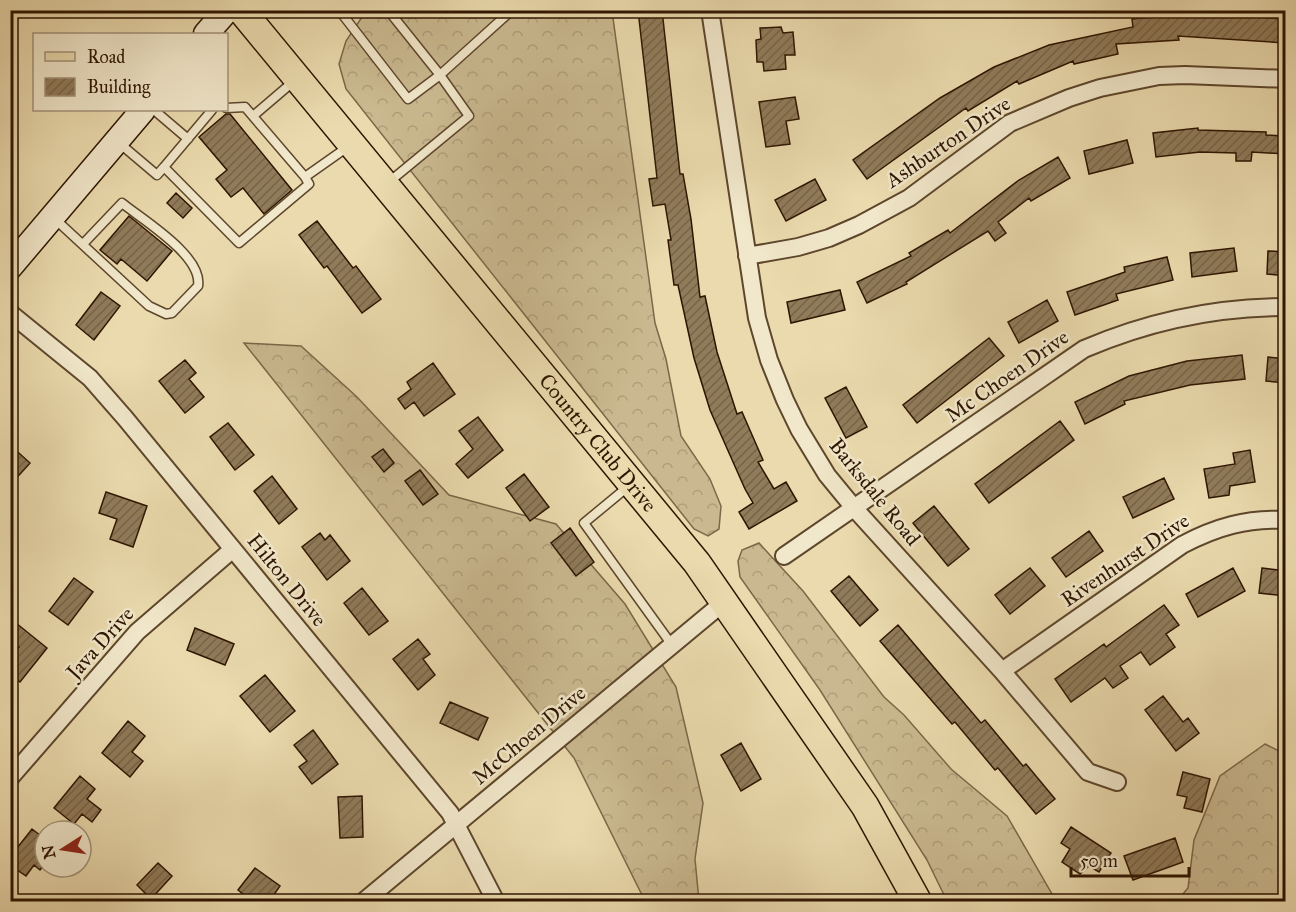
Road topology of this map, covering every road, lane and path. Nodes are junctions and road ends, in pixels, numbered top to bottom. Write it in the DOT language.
graph roads {
  1 [pos="226,10"];
  2 [pos="241,10"];
  3 [pos="512,10"];
  4 [pos="710,10"];
  5 [pos="339,11"];
  6 [pos="389,16"];
  7 [pos="207,33"];
  8 [pos="395,65"];
  9 [pos="387,72"];
  10 [pos="440,75"];
  11 [pos="298,78"];
  12 [pos="1286,79"];
  13 [pos="228,108"];
  14 [pos="142,111"];
  15 [pos="155,111"];
  16 [pos="212,111"];
  17 [pos="253,116"];
  18 [pos="188,140"];
  19 [pos="116,141"];
  20 [pos="352,143"];
  21 [pos="164,167"];
  22 [pos="305,177"];
  23 [pos="386,184"];
  24 [pos="53,216"];
  25 [pos="83,244"];
  26 [pos="747,256"];
  27 [pos="13,258"];
  28 [pos="1286,307"];
  29 [pos="10,313"];
  30 [pos="632,483"];
  31 [pos="855,509"];
  32 [pos="1286,520"];
  33 [pos="233,549"];
  34 [pos="784,556"];
  35 [pos="724,602"];
  36 [pos="672,645"];
  37 [pos="1002,671"];
  38 [pos="10,778"];
  39 [pos="1117,782"];
  40 [pos="456,825"];
  41 [pos="363,902"];
  42 [pos="496,902"];
  43 [pos="918,902"];
  1 -- 7 [label="main road"];
  2 -- 11 [label="main road, Country Club Drive"];
  3 -- 10 [label="lane"];
  4 -- 26 [label="street, Barksdale Road"];
  5 -- 9 [label="lane"];
  6 -- 10 [label="lane"];
  8 -- 9 [label="lane"];
  9 -- 10 [label="lane"];
  10 -- 23 [label="lane"];
  11 -- 17 [label="lane"];
  11 -- 20 [label="main road, Country Club Drive"];
  12 -- 26 [label="street, Ashburton Drive"];
  13 -- 17 [label="lane"];
  14 -- 19 [label="main road"];
  15 -- 18 [label="lane"];
  16 -- 18 [label="lane"];
  17 -- 22 [label="lane"];
  18 -- 21 [label="lane"];
  19 -- 21 [label="lane"];
  19 -- 24 [label="main road"];
  20 -- 22 [label="lane"];
  20 -- 23 [label="main road, Country Club Drive"];
  21 -- 22 [label="lane"];
  23 -- 30 [label="main road, Country Club Drive"];
  24 -- 25 [label="lane"];
  24 -- 27 [label="main road"];
  25 -- 25 [label="lane"];
  26 -- 31 [label="street, Barksdale Road"];
  28 -- 31 [label="street, Mc Choen Drive"];
  29 -- 33 [label="street, Hilton Drive"];
  30 -- 35 [label="main road, Country Club Drive"];
  30 -- 36 [label="lane"];
  31 -- 34 [label="street, Mc Choen Drive"];
  31 -- 37 [label="street, Barksdale Road"];
  32 -- 37 [label="street, Rivenhurst Drive"];
  33 -- 38 [label="street, Java Drive"];
  33 -- 40 [label="street, Hilton Drive"];
  35 -- 36 [label="street, McChoen Drive"];
  35 -- 43 [label="main road, Country Club Drive"];
  36 -- 40 [label="street, McChoen Drive"];
  37 -- 39 [label="street, Barksdale Road"];
  40 -- 41 [label="street, McChoen Drive"];
  40 -- 42 [label="street, Hilton Drive"];
}
